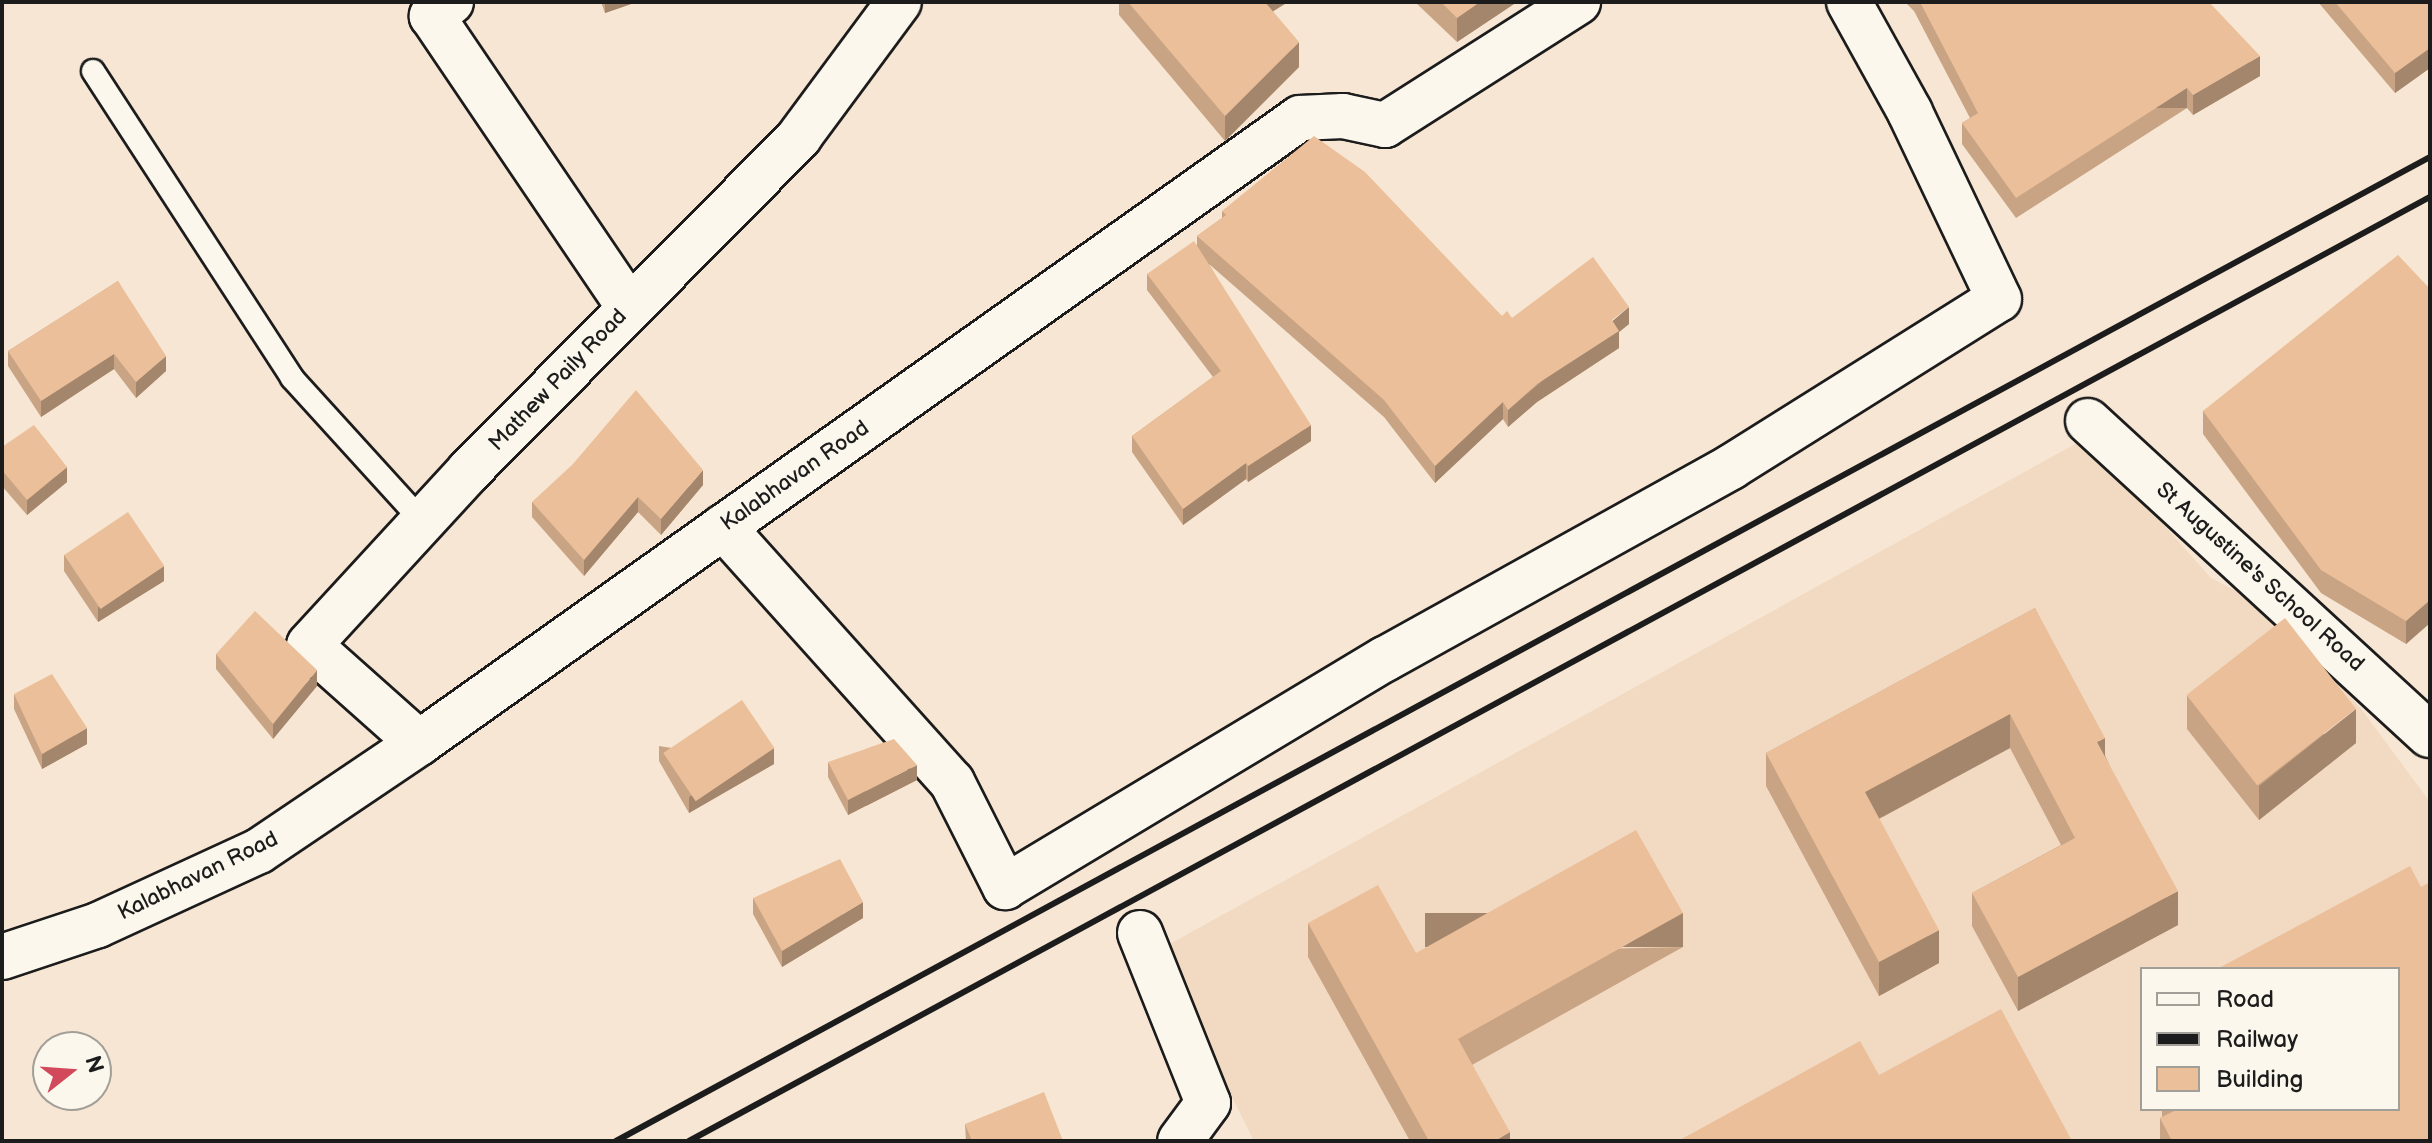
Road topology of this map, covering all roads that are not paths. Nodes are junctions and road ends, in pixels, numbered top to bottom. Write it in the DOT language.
graph roads {
  1 [pos="451,2"];
  2 [pos="899,2"];
  3 [pos="1578,2"];
  4 [pos="1849,2"];
  5 [pos="93,71"];
  6 [pos="629,307"];
  7 [pos="2088,421"];
  8 [pos="423,522"];
  9 [pos="723,527"];
  10 [pos="2430,735"];
  11 [pos="419,743"];
  12 [pos="1140,933"];
  13 [pos="2,957"];
  14 [pos="1180,1141"];
  1 -- 6 [label="street"];
  2 -- 6 [label="street, Mathew Paily Road"];
  3 -- 9 [label="street, Kalabhavan Road"];
  4 -- 9 [label="street"];
  5 -- 8 [label="lane"];
  6 -- 8 [label="street, Mathew Paily Road"];
  7 -- 10 [label="street, St Augustine's School Road"];
  8 -- 11 [label="street, Mathew Paily Road"];
  9 -- 11 [label="street, Kalabhavan Road"];
  11 -- 13 [label="street, Kalabhavan Road"];
  12 -- 14 [label="street"];
}
